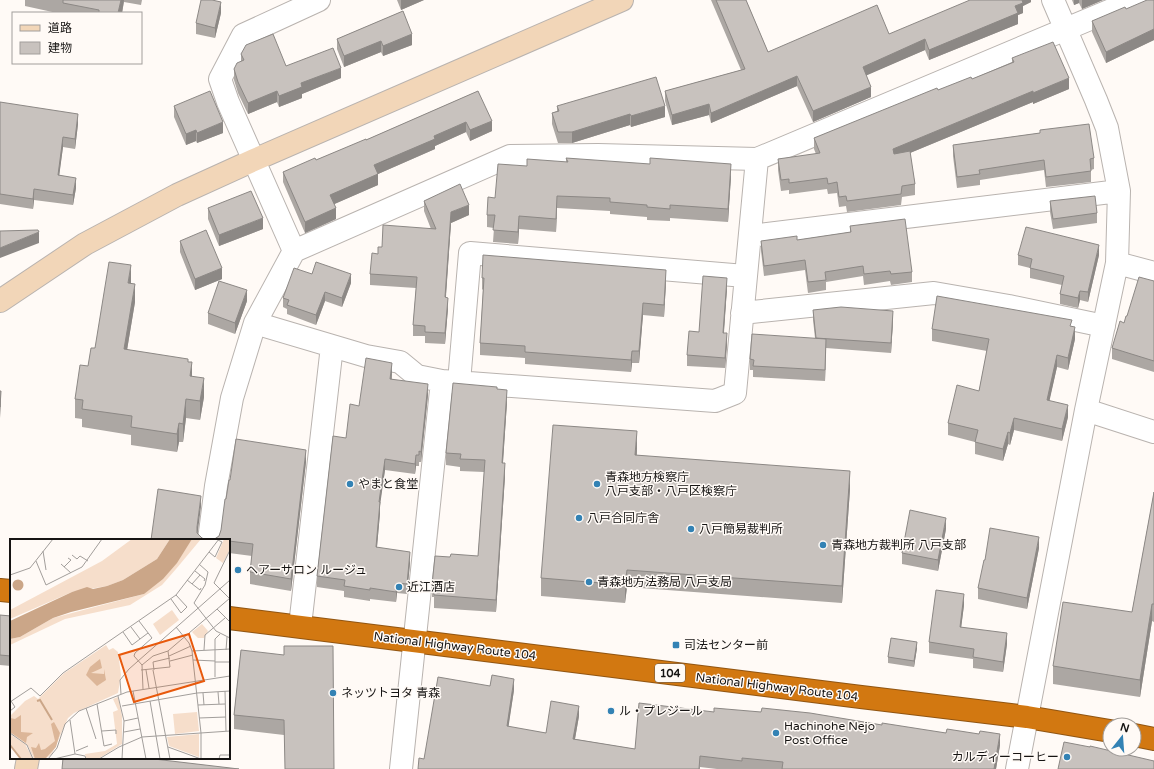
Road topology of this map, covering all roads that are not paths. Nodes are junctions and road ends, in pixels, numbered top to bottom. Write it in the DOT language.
graph roads {
  1 [pos="319,0"];
  2 [pos="622,0"];
  3 [pos="1053,0"];
  4 [pos="1135,0"];
  5 [pos="1066,30"];
  6 [pos="757,159"];
  7 [pos="254,160"];
  8 [pos="1120,191"];
  9 [pos="750,236"];
  10 [pos="294,251"];
  11 [pos="1117,263"];
  12 [pos="1154,273"];
  13 [pos="745,276"];
  14 [pos="0,301"];
  15 [pos="742,313"];
  16 [pos="255,323"];
  17 [pos="1104,326"];
  18 [pos="332,346"];
  19 [pos="450,382"];
  20 [pos="1086,410"];
  21 [pos="1154,432"];
  22 [pos="209,539"];
  23 [pos="0,590"];
  24 [pos="10,591"];
  25 [pos="230,618"];
  26 [pos="300,626"];
  27 [pos="414,640"];
  28 [pos="1027,717"];
  29 [pos="1102,730"];
  30 [pos="1142,737"];
  31 [pos="1154,739"];
  32 [pos="28,759"];
  33 [pos="26,769"];
  34 [pos="401,769"];
  35 [pos="1017,769"];
  1 -- 7 [label="street"];
  2 -- 7 [label="street"];
  3 -- 5 [label="street"];
  4 -- 5 [label="street"];
  5 -- 6 [label="street"];
  5 -- 8 [label="street"];
  6 -- 9 [label="street"];
  6 -- 10 [label="street"];
  7 -- 10 [label="street"];
  7 -- 14 [label="street"];
  8 -- 9 [label="street"];
  8 -- 11 [label="street"];
  9 -- 13 [label="street"];
  10 -- 16 [label="street"];
  11 -- 12 [label="street"];
  11 -- 17 [label="street"];
  13 -- 15 [label="street"];
  13 -- 19 [label="street"];
  15 -- 17 [label="street"];
  15 -- 19 [label="street"];
  16 -- 18 [label="street"];
  16 -- 22 [label="street"];
  17 -- 20 [label="street"];
  18 -- 19 [label="street"];
  18 -- 26 [label="street"];
  19 -- 27 [label="street"];
  20 -- 21 [label="street"];
  20 -- 28 [label="street"];
  23 -- 24 [label="highway"];
  25 -- 26 [label="highway, National Highway Route 104 / 104"];
  26 -- 27 [label="highway, National Highway Route 104 / 104"];
  27 -- 28 [label="highway, National Highway Route 104 / 104"];
  27 -- 34 [label="street"];
  28 -- 29 [label="highway, National Highway Route 104 / 104"];
  28 -- 35 [label="street"];
  30 -- 31 [label="highway"];
  32 -- 33 [label="street"];
}
